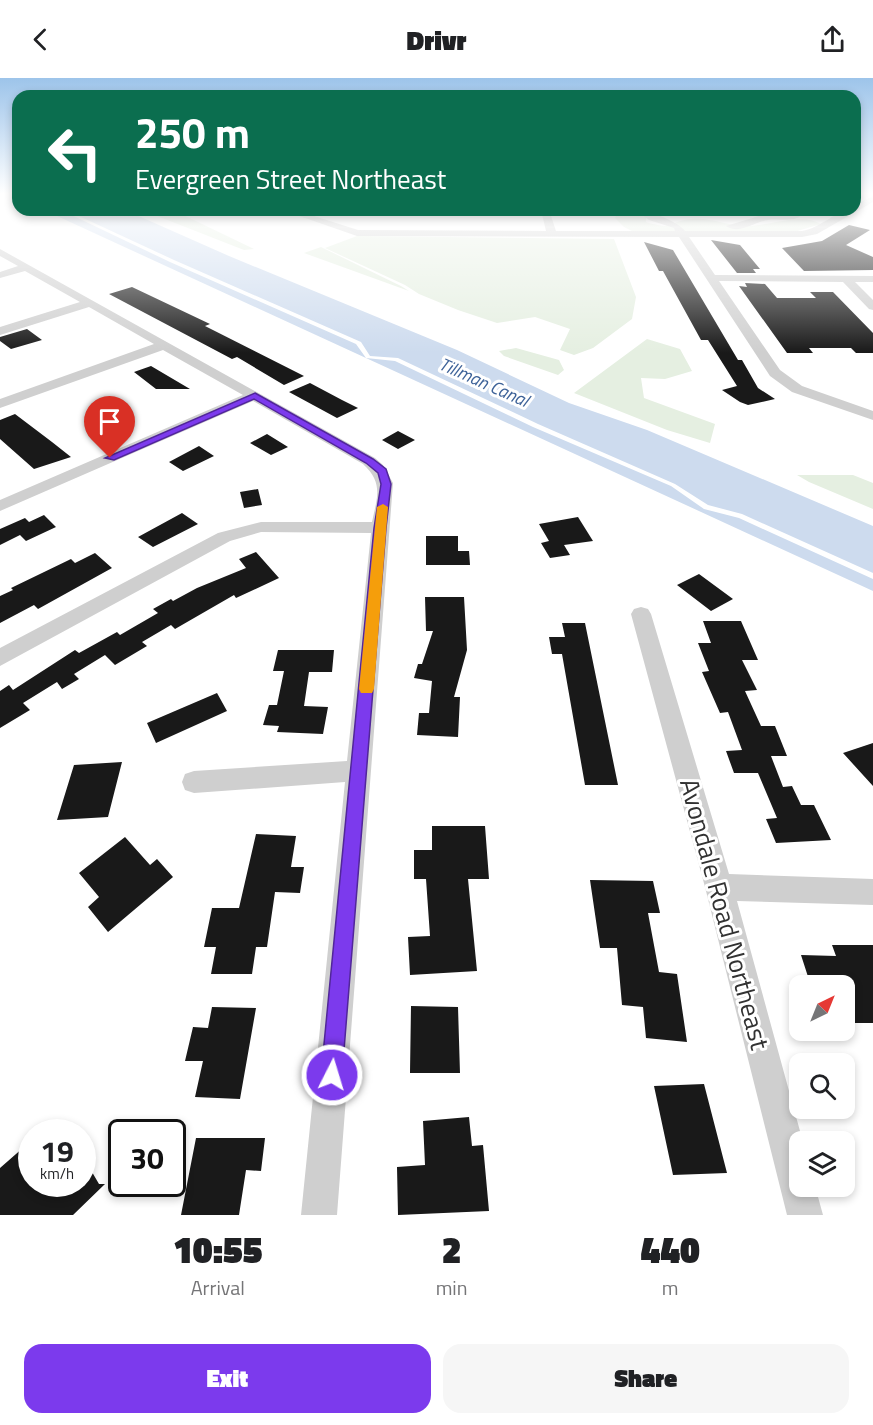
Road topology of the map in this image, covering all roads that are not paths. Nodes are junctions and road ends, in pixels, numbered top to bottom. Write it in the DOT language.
graph roads {
  1 [pos="694,247"];
  2 [pos="0,252"];
  3 [pos="27,267"];
  4 [pos="0,274"];
  5 [pos="713,278"];
  6 [pos="846,279"];
  7 [pos="873,279"];
  8 [pos="90,303"];
  9 [pos="873,307"];
  10 [pos="0,331"];
  11 [pos="164,345"];
  12 [pos="255,395"];
  13 [pos="0,404"];
  14 [pos="873,416"];
  15 [pos="0,506"];
  16 [pos="380,528"];
  17 [pos="641,614"];
  18 [pos="0,658"];
  19 [pos="360,771"];
  20 [pos="194,782"];
  21 [pos="719,887"];
  22 [pos="873,892"];
  23 [pos="319,1215"];
  24 [pos="805,1215"];
  1 -- 5 [label="street"];
  2 -- 3 [label="street"];
  3 -- 4 [label="street"];
  3 -- 8 [label="street"];
  5 -- 6 [label="street"];
  5 -- 14 [label="street"];
  6 -- 7 [label="street"];
  6 -- 9 [label="street"];
  8 -- 10 [label="street"];
  8 -- 11 [label="street"];
  11 -- 12 [label="street"];
  11 -- 13 [label="street"];
  12 -- 15 [label="street"];
  12 -- 16 [label="street"];
  16 -- 18 [label="street"];
  16 -- 19 [label="street"];
  17 -- 21 [label="street, Avondale Road Northeast"];
  19 -- 20 [label="street"];
  19 -- 23 [label="street"];
  21 -- 22 [label="street"];
  21 -- 24 [label="street, Avondale Road Northeast"];
}
